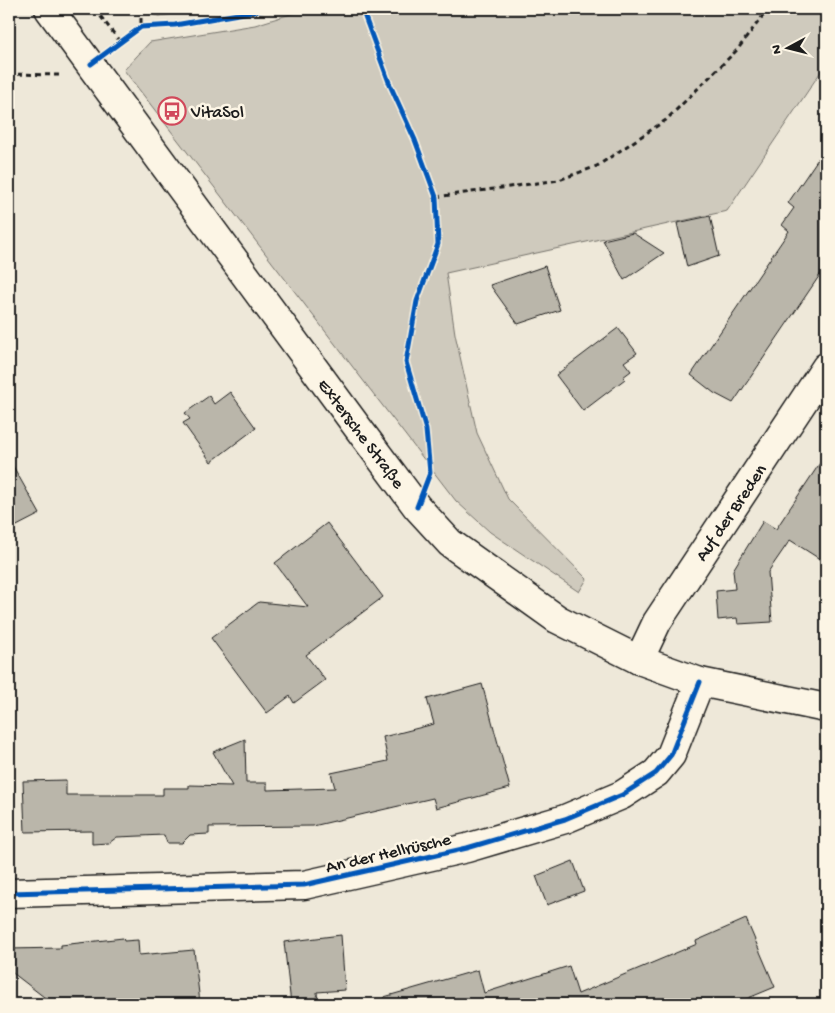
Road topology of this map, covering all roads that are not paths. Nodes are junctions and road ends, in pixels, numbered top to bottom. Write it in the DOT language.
graph roads {
  1 [pos="49,9"];
  2 [pos="826,367"];
  3 [pos="639,660"];
  4 [pos="700,682"];
  5 [pos="826,708"];
  6 [pos="9,892"];
  1 -- 3 [label="street, Extersche Straße"];
  2 -- 3 [label="street, Auf der Breden"];
  3 -- 4 [label="street, Extersche Straße"];
  4 -- 5 [label="street, Extersche Straße"];
  4 -- 6 [label="street, An der Hellrüsche"];
}
